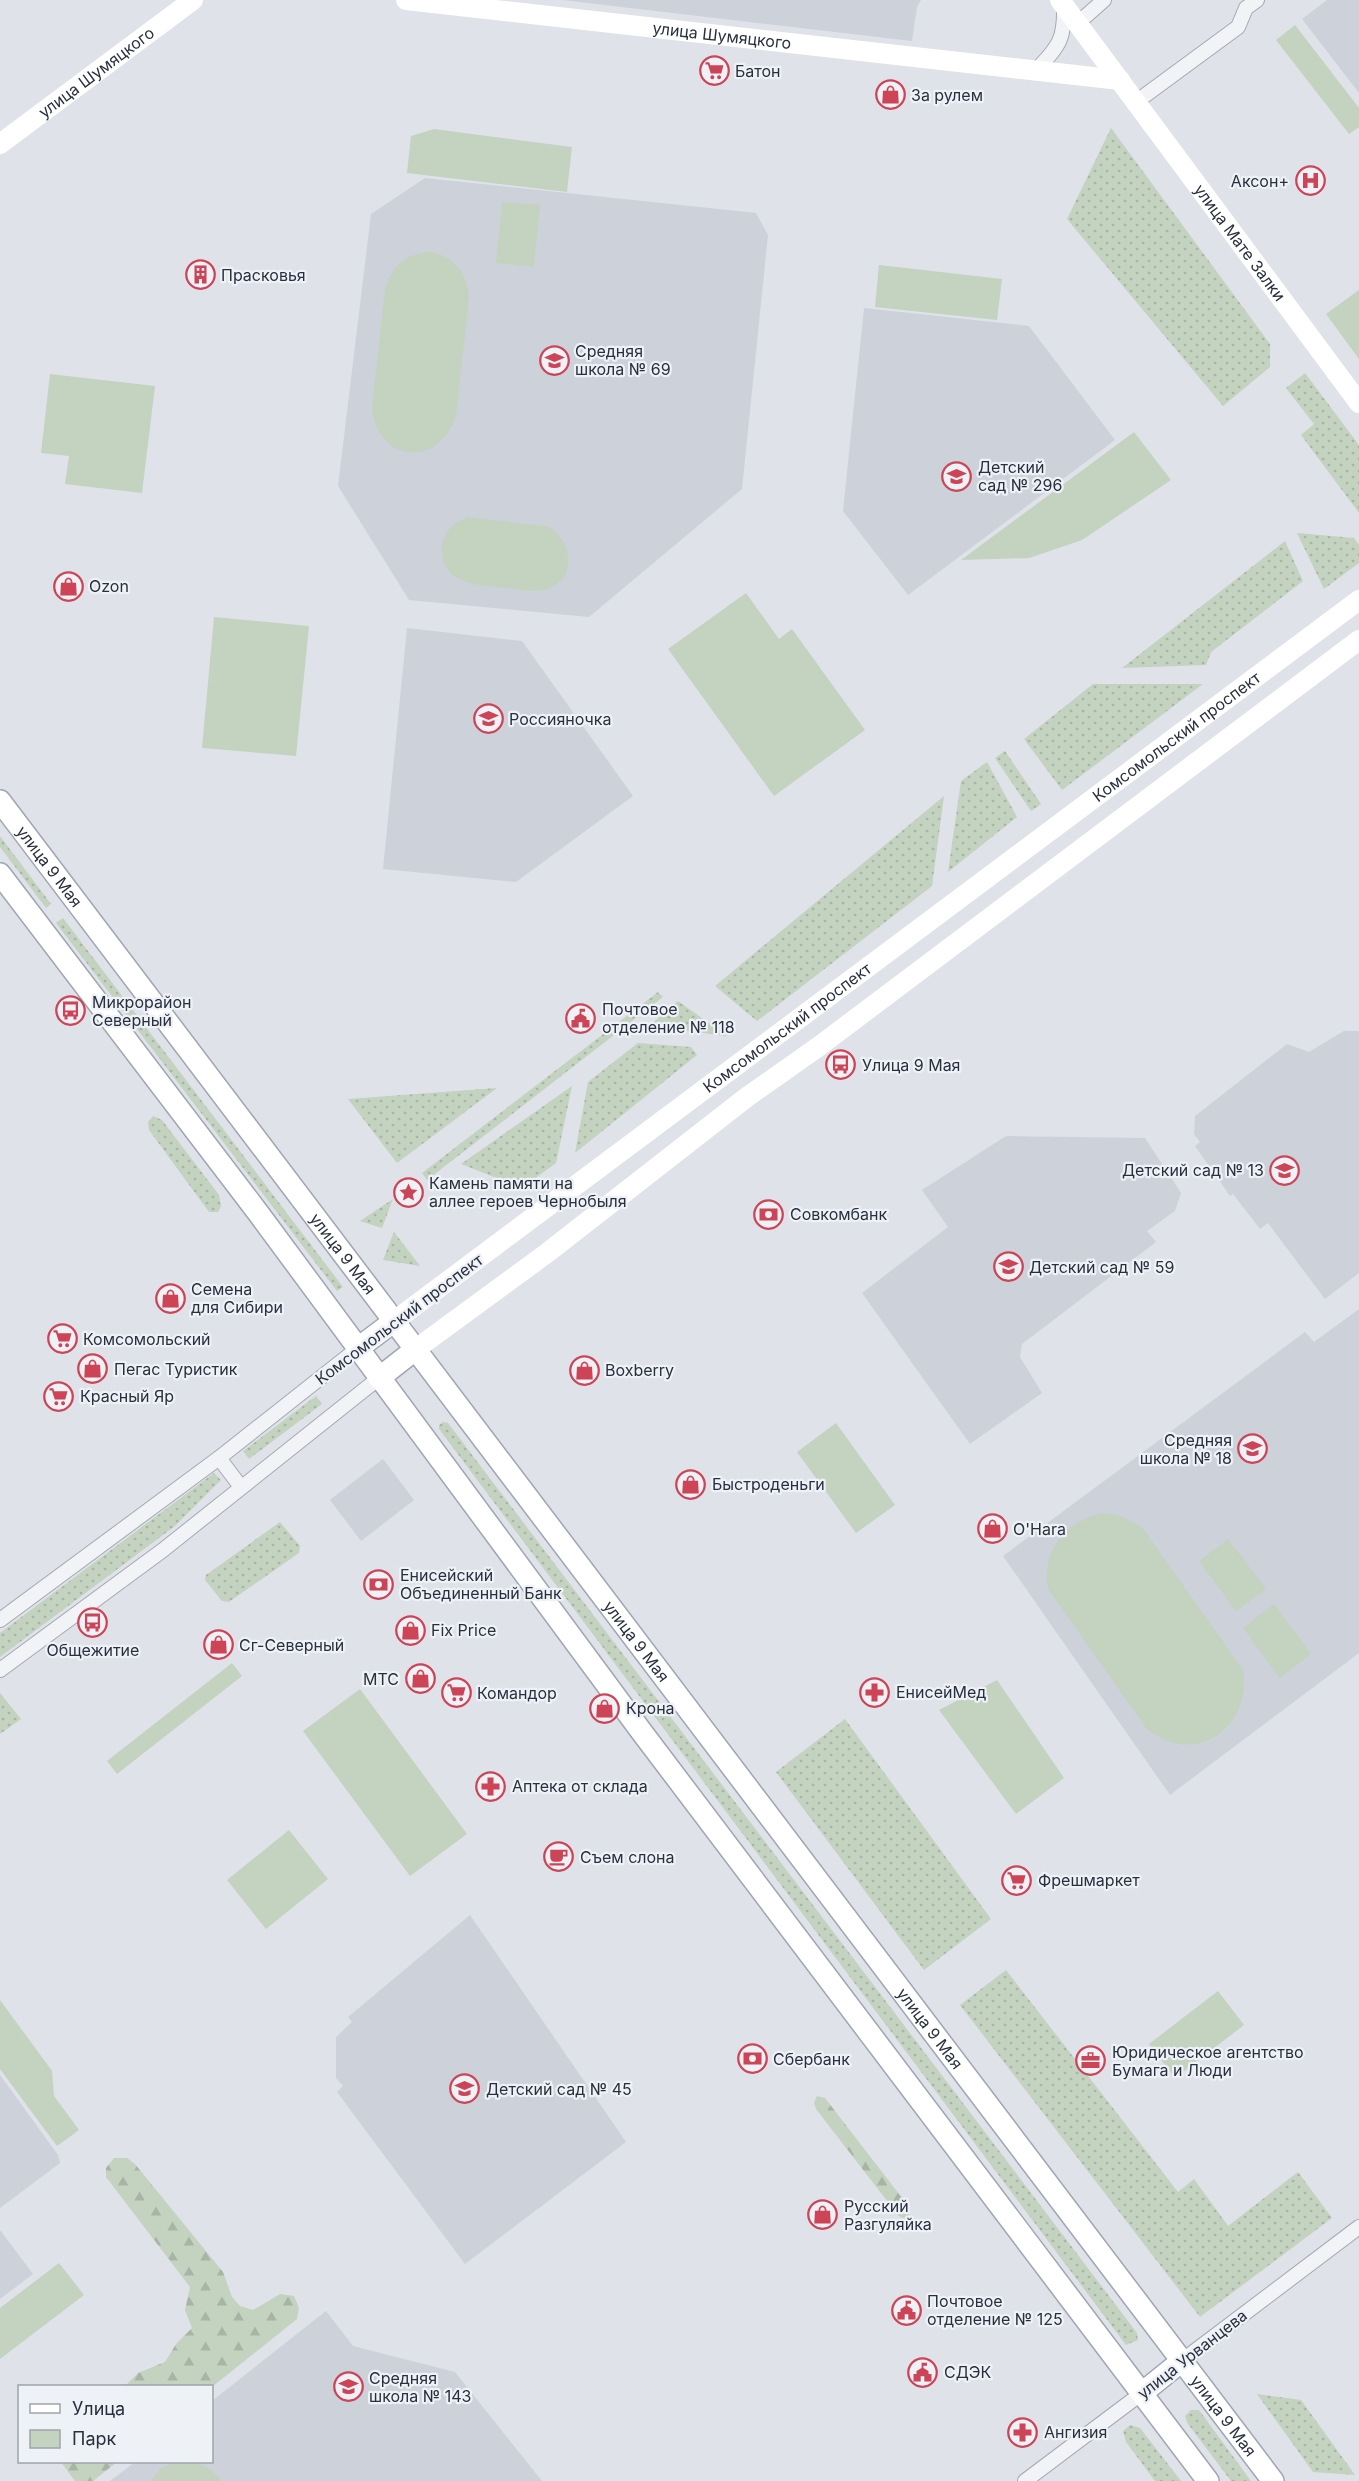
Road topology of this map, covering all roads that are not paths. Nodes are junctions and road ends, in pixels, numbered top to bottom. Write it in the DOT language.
graph roads {
  1 [pos="193,0"];
  2 [pos="406,0"];
  3 [pos="1104,0"];
  4 [pos="1257,0"];
  5 [pos="1062,2"];
  6 [pos="1078,23"];
  7 [pos="1037,69"];
  8 [pos="1120,80"];
  9 [pos="1136,102"];
  10 [pos="0,144"];
  11 [pos="1359,403"];
  12 [pos="1359,600"];
  13 [pos="1359,640"];
  14 [pos="0,801"];
  15 [pos="1005,867"];
  16 [pos="0,874"];
  17 [pos="1025,893"];
  18 [pos="393,1322"];
  19 [pos="357,1349"];
  20 [pos="416,1349"];
  21 [pos="379,1378"];
  22 [pos="219,1458"];
  23 [pos="241,1487"];
  24 [pos="0,1620"];
  25 [pos="0,1670"];
  26 [pos="1359,2227"];
  27 [pos="1183,2360"];
  28 [pos="1142,2393"];
  29 [pos="1025,2481"];
  30 [pos="1208,2481"];
  31 [pos="1273,2481"];
  1 -- 10 [label="main road, улица Шумяцкого"];
  2 -- 7 [label="main road, улица Шумяцкого"];
  3 -- 6 [label="street"];
  4 -- 9 [label="street"];
  5 -- 6 [label="main road, улица Мате Залки"];
  5 -- 7 [label="street"];
  6 -- 8 [label="main road, улица Мате Залки"];
  7 -- 8 [label="main road"];
  8 -- 9 [label="main road, улица Мате Залки"];
  9 -- 11 [label="main road, улица Мате Залки"];
  12 -- 15 [label="main road, Комсомольский проспект"];
  13 -- 17 [label="main road, Комсомольский проспект"];
  14 -- 18 [label="main road, улица 9 Мая"];
  15 -- 17 [label="main road"];
  15 -- 18 [label="main road, Комсомольский проспект"];
  16 -- 19 [label="main road"];
  17 -- 20 [label="main road, Комсомольский проспект"];
  18 -- 19 [label="main road, Комсомольский проспект"];
  18 -- 20 [label="main road, улица 9 Мая"];
  19 -- 21 [label="main road"];
  19 -- 22 [label="street, Комсомольский проспект"];
  20 -- 21 [label="main road, Комсомольский проспект"];
  20 -- 27 [label="main road, улица 9 Мая"];
  21 -- 23 [label="street, Комсомольский проспект"];
  21 -- 28 [label="main road"];
  22 -- 23 [label="street"];
  22 -- 24 [label="street, Комсомольский проспект"];
  23 -- 25 [label="street, Комсомольский проспект"];
  26 -- 27 [label="street, улица Урванцева"];
  27 -- 28 [label="main road, улица Урванцева"];
  27 -- 31 [label="main road, улица 9 Мая"];
  28 -- 29 [label="street, улица Урванцева"];
  28 -- 30 [label="main road"];
}
